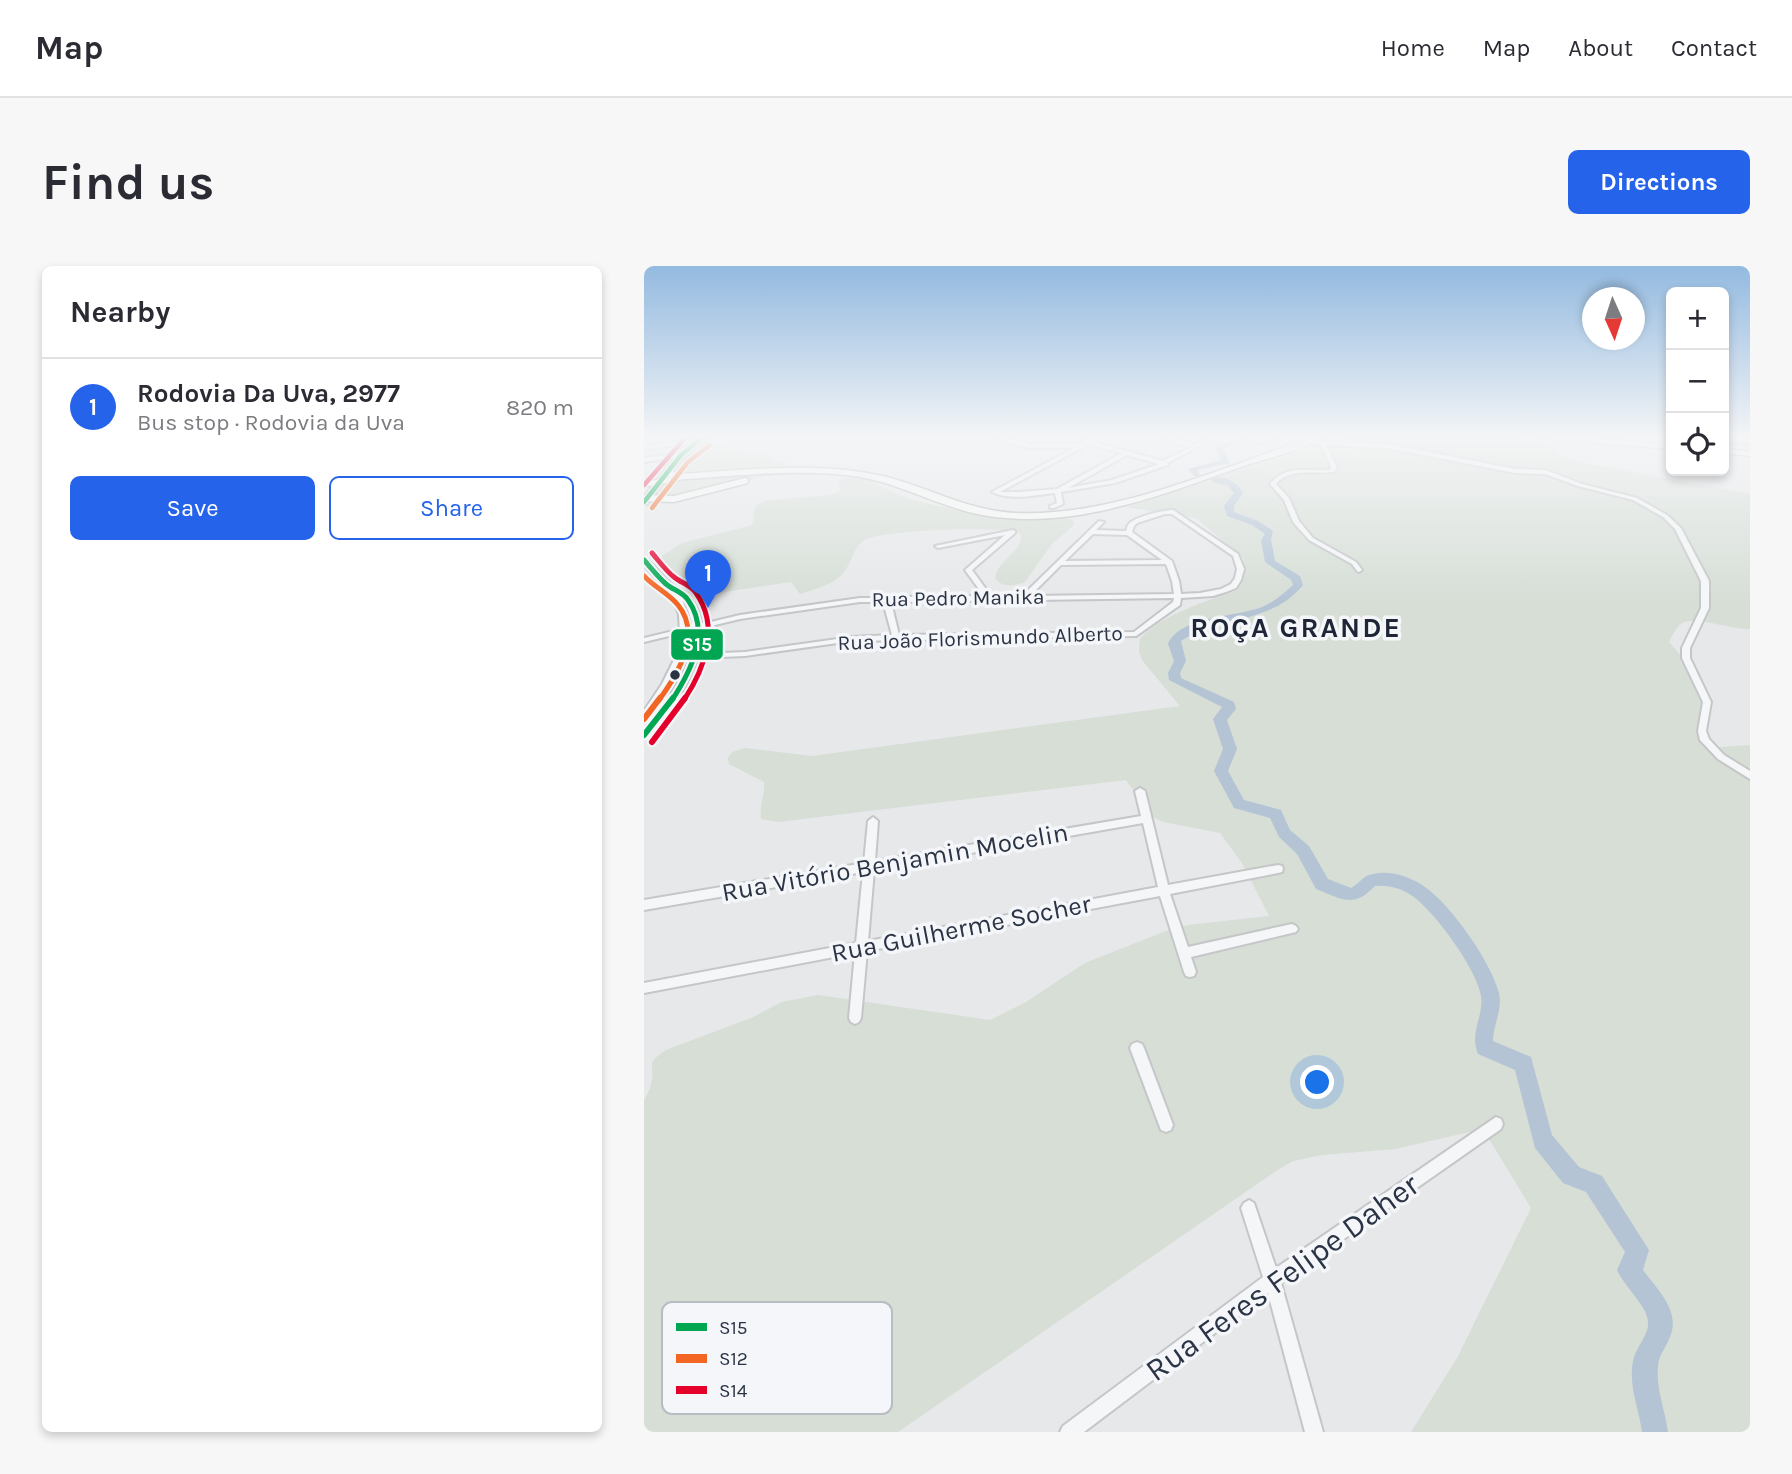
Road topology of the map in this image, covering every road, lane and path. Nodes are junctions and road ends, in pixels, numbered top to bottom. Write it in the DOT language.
graph roads {
  1 [pos="705,491"];
  2 [pos="915,491"];
  3 [pos="996,491"];
  4 [pos="1051,491"];
  5 [pos="1058,491"];
  6 [pos="1162,491"];
  7 [pos="1280,491"];
  8 [pos="1605,491"];
  9 [pos="645,494"];
  10 [pos="674,499"];
  11 [pos="1052,508"];
  12 [pos="644,514"];
  13 [pos="1101,522"];
  14 [pos="1092,533"];
  15 [pos="1129,533"];
  16 [pos="938,545"];
  17 [pos="644,560"];
  18 [pos="1170,562"];
  19 [pos="1060,563"];
  20 [pos="1359,570"];
  21 [pos="675,591"];
  22 [pos="1178,596"];
  23 [pos="988,597"];
  24 [pos="1025,597"];
  25 [pos="886,598"];
  26 [pos="740,617"];
  27 [pos="698,626"];
  28 [pos="684,629"];
  29 [pos="714,629"];
  30 [pos="896,637"];
  31 [pos="644,640"];
  32 [pos="697,656"];
  33 [pos="644,719"];
  34 [pos="644,736"];
  35 [pos="1750,776"];
  36 [pos="1140,791"];
  37 [pos="1146,819"];
  38 [pos="873,821"];
  39 [pos="869,866"];
  40 [pos="1278,869"];
  41 [pos="1164,891"];
  42 [pos="644,905"];
  43 [pos="1292,929"];
  44 [pos="861,947"];
  45 [pos="1184,953"];
  46 [pos="1190,972"];
  47 [pos="644,988"];
  48 [pos="855,1017"];
  49 [pos="1137,1048"];
  50 [pos="1496,1124"];
  51 [pos="1167,1125"];
  52 [pos="1249,1208"];
  53 [pos="1272,1280"];
  54 [pos="1069,1432"];
  55 [pos="1314,1432"];
  1 -- 10 [label="highway"];
  2 -- 6 [label="highway"];
  3 -- 4 [label="street"];
  5 -- 11 [label="street"];
  7 -- 20 [label="street"];
  8 -- 35 [label="street"];
  9 -- 10 [label="highway"];
  10 -- 12 [label="highway"];
  13 -- 14 [label="street"];
  14 -- 15 [label="street"];
  14 -- 19 [label="street"];
  15 -- 18 [label="street"];
  15 -- 22 [label="street, Rua Pedro Manika"];
  16 -- 23 [label="street"];
  17 -- 21 [label="main road"];
  18 -- 19 [label="street"];
  18 -- 22 [label="street"];
  19 -- 24 [label="street"];
  21 -- 27 [label="main road"];
  21 -- 28 [label="main road"];
  22 -- 24 [label="street, Rua Pedro Manika"];
  22 -- 30 [label="street, Rua João Florismundo Alberto"];
  23 -- 24 [label="street, Rua Pedro Manika"];
  23 -- 25 [label="street, Rua Pedro Manika"];
  25 -- 26 [label="street, Rua Pedro Manika"];
  25 -- 30 [label="street"];
  26 -- 27 [label="street, Rua Pedro Manika"];
  26 -- 29 [label="street, Rua Pedro Manika"];
  27 -- 28 [label="street, Rua Pedro Manika"];
  27 -- 29 [label="main road"];
  27 -- 32 [label="main road"];
  28 -- 31 [label="street, Rua Pedro Manika"];
  28 -- 33 [label="main road"];
  29 -- 32 [label="main road"];
  30 -- 32 [label="street, Rua João Florismundo Alberto"];
  32 -- 34 [label="main road"];
  36 -- 37 [label="street"];
  37 -- 39 [label="street, Rua Vitório Benjamin Mocelin"];
  37 -- 41 [label="street"];
  38 -- 39 [label="street"];
  39 -- 42 [label="street, Rua Vitório Benjamin Mocelin"];
  39 -- 44 [label="street"];
  40 -- 41 [label="street, Rua Guilherme Socher"];
  41 -- 44 [label="street, Rua Guilherme Socher"];
  41 -- 45 [label="street"];
  43 -- 45 [label="street"];
  44 -- 47 [label="street, Rua Guilherme Socher"];
  44 -- 48 [label="street"];
  45 -- 46 [label="street"];
  49 -- 51 [label="street"];
  50 -- 53 [label="street, Rua Feres Felipe Daher"];
  52 -- 53 [label="street"];
  53 -- 54 [label="street, Rua Feres Felipe Daher"];
  53 -- 55 [label="street"];
}
